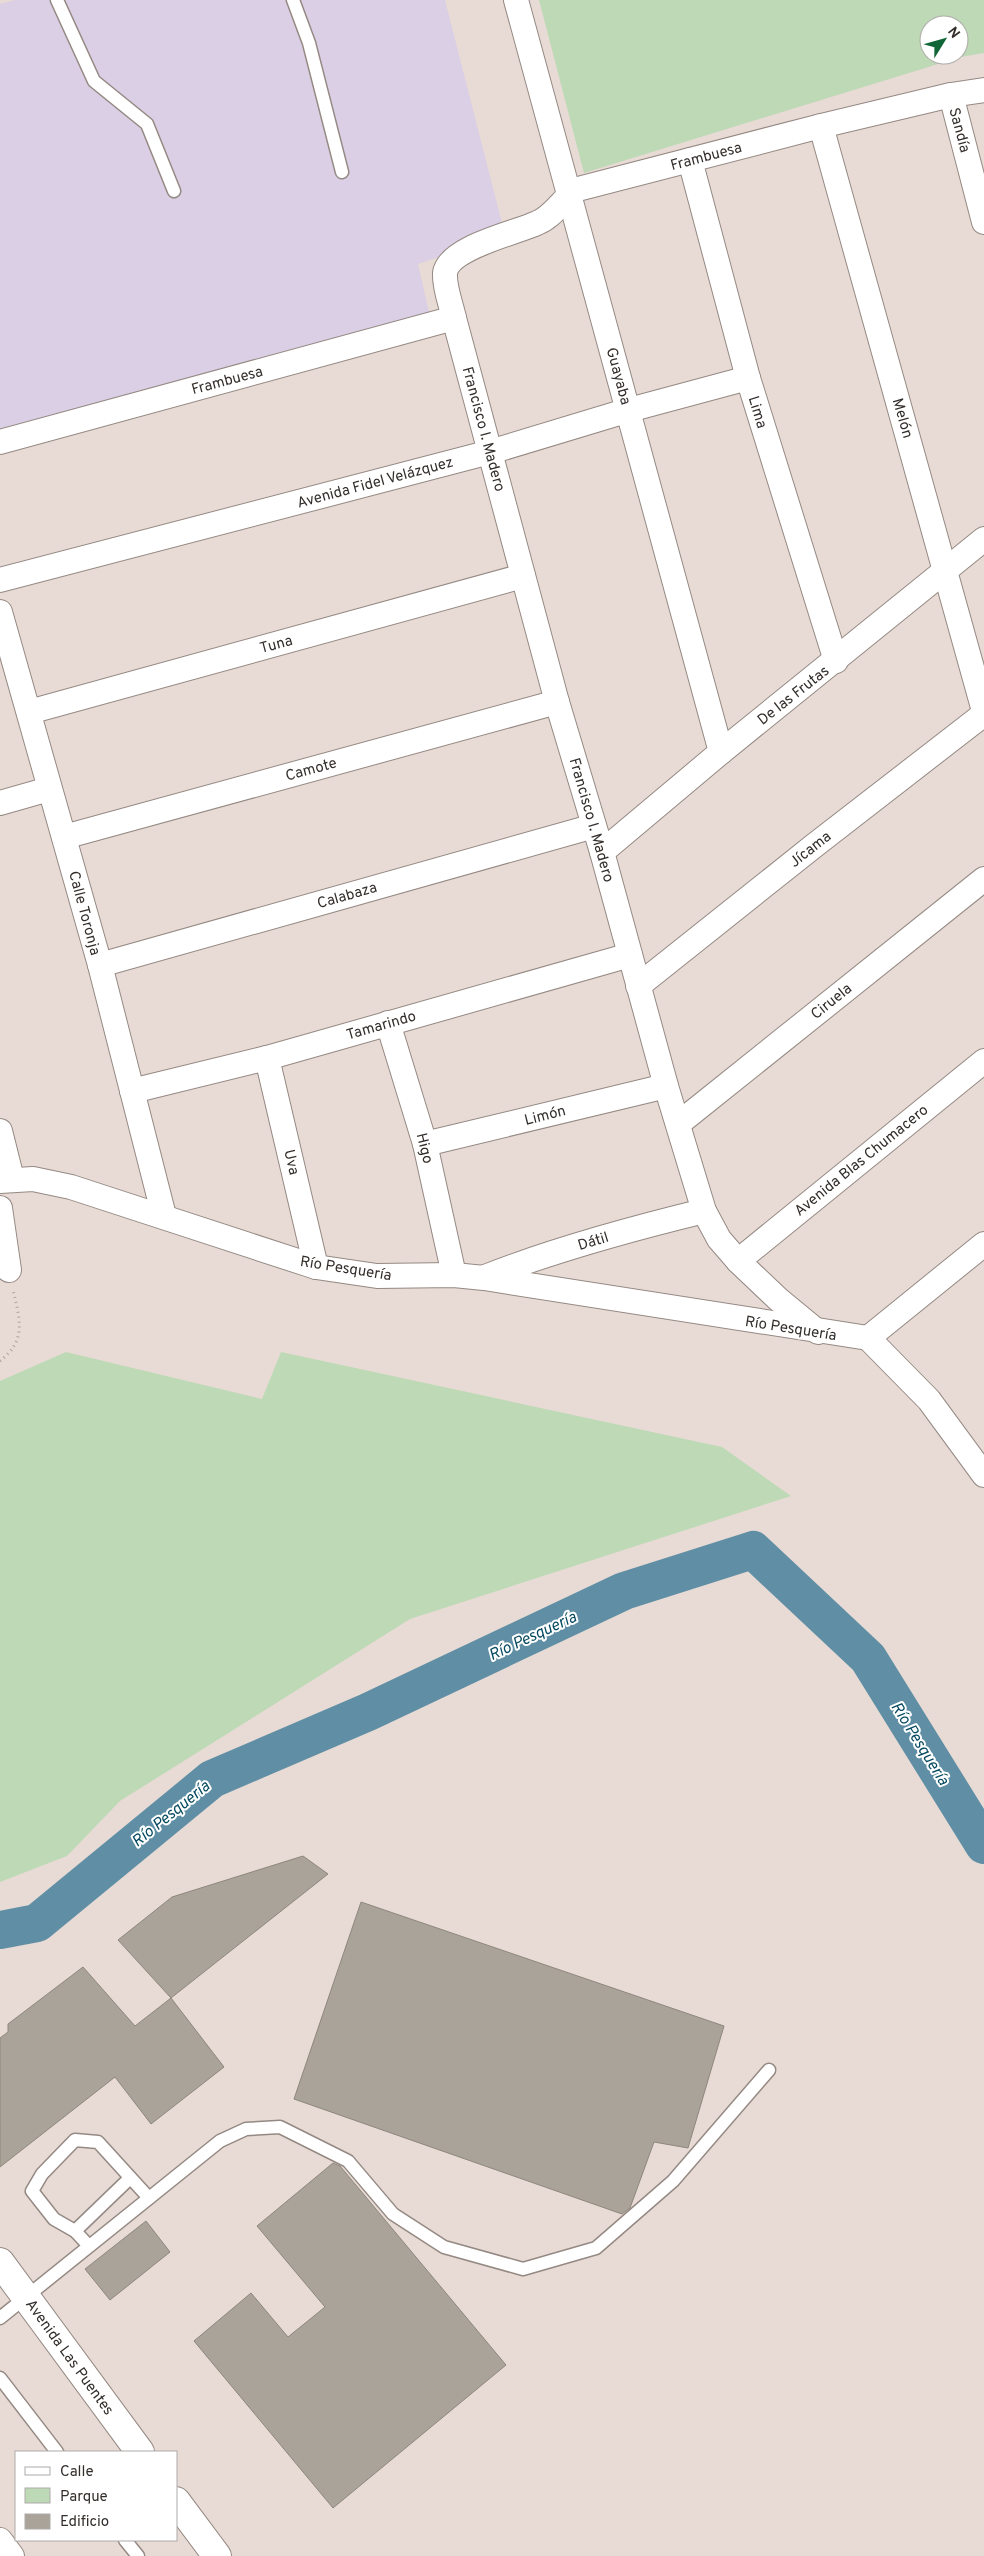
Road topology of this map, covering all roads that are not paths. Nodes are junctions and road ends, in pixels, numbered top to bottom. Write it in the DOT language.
graph roads {
  1 [pos="58,0"];
  2 [pos="293,0"];
  3 [pos="516,0"];
  4 [pos="984,90"];
  5 [pos="951,95"];
  6 [pos="820,126"];
  7 [pos="690,160"];
  8 [pos="342,172"];
  9 [pos="174,191"];
  10 [pos="569,194"];
  11 [pos="984,222"];
  12 [pos="448,265"];
  13 [pos="454,318"];
  14 [pos="748,378"];
  15 [pos="629,410"];
  16 [pos="0,442"];
  17 [pos="490,452"];
  18 [pos="984,539"];
  19 [pos="946,571"];
  20 [pos="523,576"];
  21 [pos="0,580"];
  22 [pos="0,612"];
  23 [pos="836,661"];
  24 [pos="557,702"];
  25 [pos="29,712"];
  26 [pos="984,713"];
  27 [pos="721,752"];
  28 [pos="50,789"];
  29 [pos="0,803"];
  30 [pos="594,826"];
  31 [pos="64,837"];
  32 [pos="602,852"];
  33 [pos="984,879"];
  34 [pos="630,955"];
  35 [pos="100,965"];
  36 [pos="638,986"];
  37 [pos="388,1023"];
  38 [pos="268,1058"];
  39 [pos="984,1061"];
  40 [pos="666,1086"];
  41 [pos="132,1091"];
  42 [pos="678,1124"];
  43 [pos="0,1131"];
  44 [pos="425,1144"];
  45 [pos="6,1180"];
  46 [pos="0,1208"];
  47 [pos="704,1210"];
  48 [pos="164,1216"];
  49 [pos="984,1244"];
  50 [pos="738,1261"];
  51 [pos="316,1267"];
  52 [pos="9,1270"];
  53 [pos="454,1276"];
  54 [pos="484,1278"];
  55 [pos="818,1332"];
  56 [pos="868,1338"];
  57 [pos="984,1475"];
  58 [pos="769,2070"];
  59 [pos="130,2178"];
  60 [pos="149,2198"];
  61 [pos="75,2230"];
  62 [pos="89,2246"];
  63 [pos="0,2262"];
  64 [pos="26,2297"];
  65 [pos="0,2318"];
  66 [pos="0,2378"];
  67 [pos="56,2451"];
  68 [pos="139,2451"];
  69 [pos="178,2504"];
  70 [pos="0,2540"];
  71 [pos="126,2541"];
  72 [pos="12,2556"];
  73 [pos="138,2556"];
  74 [pos="217,2556"];
  1 -- 9 [label="lane"];
  2 -- 8 [label="lane"];
  3 -- 10 [label="street, Guayaba"];
  4 -- 5 [label="street, Frambuesa"];
  5 -- 6 [label="street, Frambuesa"];
  5 -- 11 [label="street, Sandía"];
  6 -- 7 [label="street, Frambuesa"];
  6 -- 19 [label="street, Melón"];
  7 -- 10 [label="street, Frambuesa"];
  7 -- 14 [label="street, Lima"];
  10 -- 12 [label="street, Frambuesa"];
  10 -- 15 [label="street, Guayaba"];
  12 -- 13 [label="street, Francisco I. Madero"];
  13 -- 16 [label="street, Frambuesa"];
  13 -- 17 [label="street, Francisco I. Madero"];
  14 -- 15 [label="street, Avenida Fidel Velázquez"];
  14 -- 23 [label="street, Lima"];
  15 -- 17 [label="street, Avenida Fidel Velázquez"];
  15 -- 27 [label="street, Guayaba"];
  17 -- 20 [label="street, Francisco I. Madero"];
  17 -- 21 [label="street, Avenida Fidel Velázquez"];
  18 -- 19 [label="street, De las Frutas"];
  19 -- 23 [label="street, De las Frutas"];
  19 -- 26 [label="street, Melón"];
  20 -- 24 [label="street, Francisco I. Madero"];
  20 -- 25 [label="street, Tuna"];
  22 -- 25 [label="street, Calle Toronja"];
  23 -- 27 [label="street, De las Frutas"];
  24 -- 30 [label="street, Francisco I. Madero"];
  24 -- 31 [label="street, Camote"];
  25 -- 28 [label="street, Calle Toronja"];
  26 -- 36 [label="street, Jícama"];
  27 -- 32 [label="street, De las Frutas"];
  28 -- 29 [label="street"];
  28 -- 31 [label="street, Calle Toronja"];
  30 -- 32 [label="street, Francisco I. Madero"];
  30 -- 35 [label="street, Calabaza"];
  31 -- 35 [label="street, Calle Toronja"];
  32 -- 34 [label="street, Francisco I. Madero"];
  33 -- 42 [label="street, Ciruela"];
  34 -- 36 [label="street, Francisco I. Madero"];
  34 -- 37 [label="street, Tamarindo"];
  35 -- 41 [label="street, Calle Toronja"];
  36 -- 40 [label="street, Francisco I. Madero"];
  37 -- 38 [label="street, Tamarindo"];
  37 -- 44 [label="street, Higo"];
  38 -- 41 [label="street, Tamarindo"];
  38 -- 51 [label="street, Uva"];
  39 -- 50 [label="street, Avenida Blas Chumacero"];
  40 -- 42 [label="street, Francisco I. Madero"];
  40 -- 44 [label="street, Limón"];
  41 -- 48 [label="street, Calle Toronja"];
  42 -- 47 [label="street, Francisco I. Madero"];
  43 -- 45 [label="street"];
  44 -- 53 [label="street, Higo"];
  45 -- 48 [label="street, Río Pesquería"];
  46 -- 52 [label="street"];
  47 -- 50 [label="street, Francisco I. Madero"];
  47 -- 54 [label="street, Dátil"];
  48 -- 51 [label="street, Río Pesquería"];
  49 -- 56 [label="street"];
  50 -- 55 [label="street, Francisco I. Madero"];
  51 -- 53 [label="street, Río Pesquería"];
  53 -- 54 [label="street, Río Pesquería"];
  54 -- 55 [label="street, Río Pesquería"];
  55 -- 56 [label="street, Río Pesquería"];
  56 -- 57 [label="street"];
  58 -- 60 [label="lane"];
  59 -- 60 [label="lane"];
  59 -- 61 [label="lane"];
  59 -- 61 [label="lane"];
  60 -- 62 [label="lane"];
  61 -- 62 [label="lane"];
  62 -- 64 [label="lane"];
  63 -- 64 [label="street, Avenida Las Puentes"];
  64 -- 65 [label="lane"];
  64 -- 68 [label="street, Avenida Las Puentes"];
  66 -- 67 [label="lane"];
  69 -- 74 [label="street"];
  70 -- 72 [label="street"];
  71 -- 73 [label="lane"];
}
